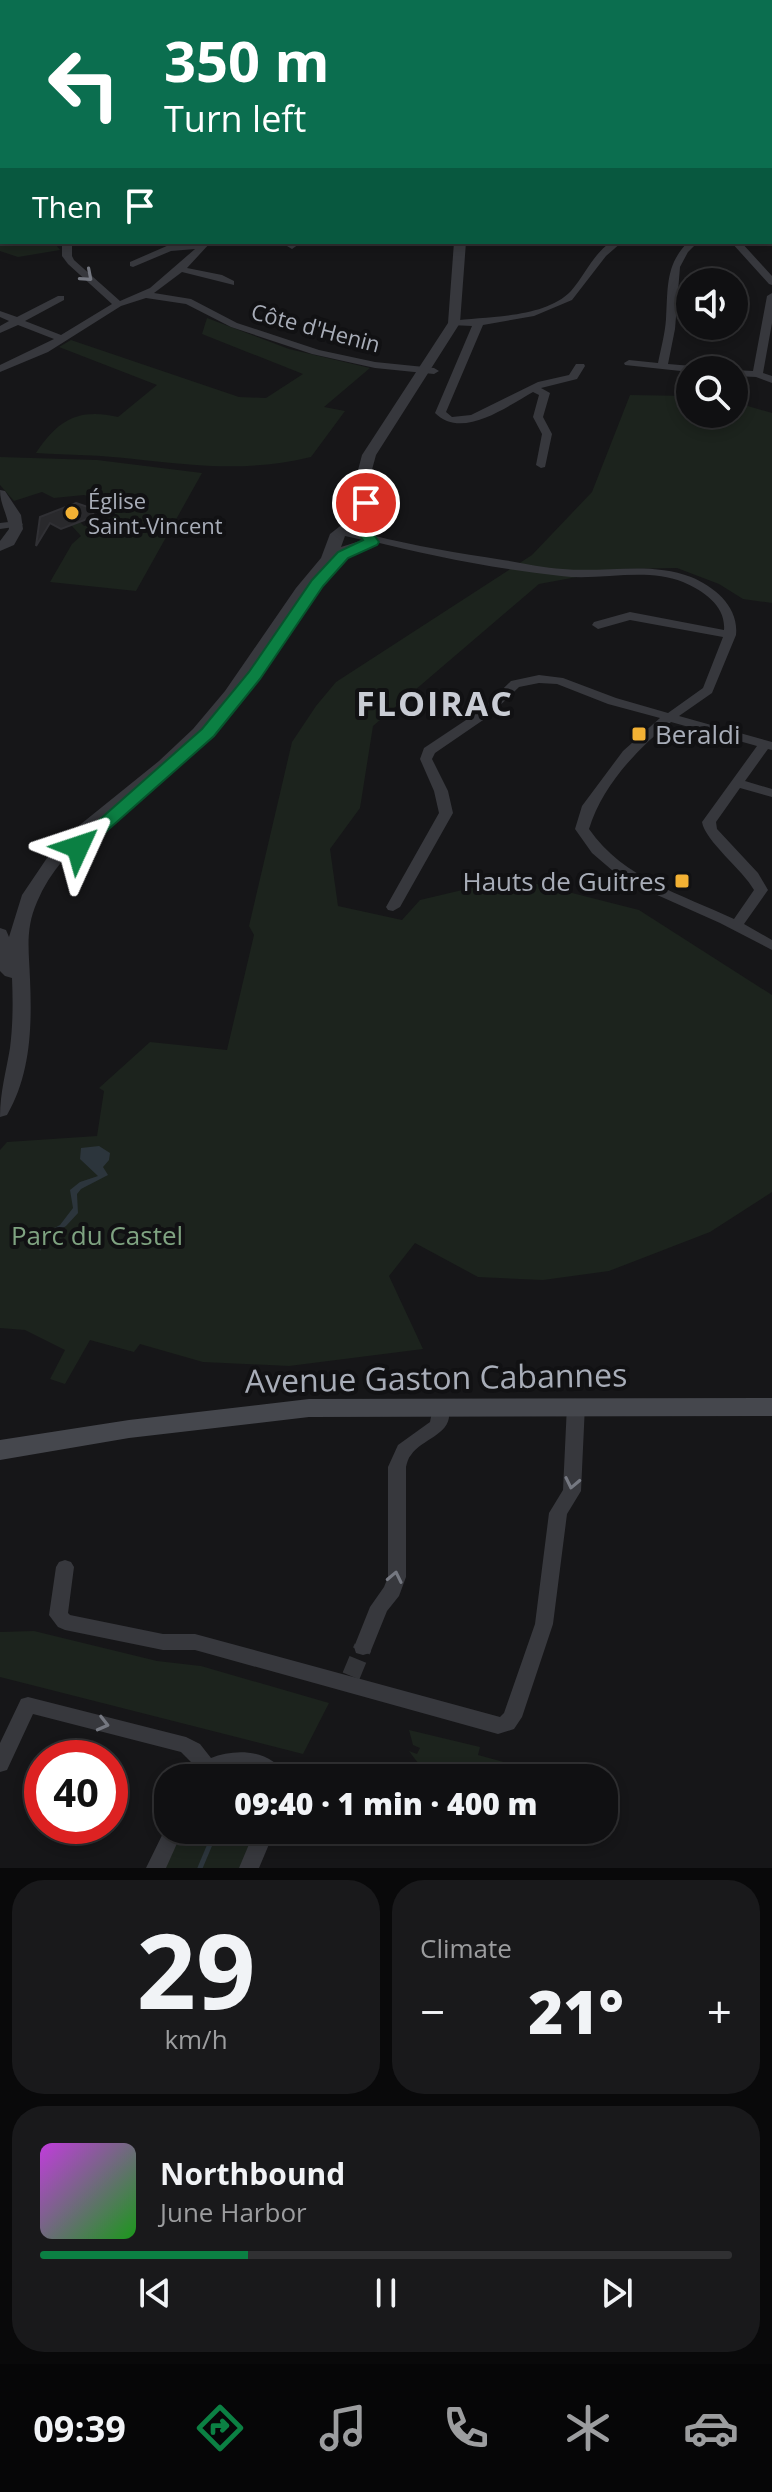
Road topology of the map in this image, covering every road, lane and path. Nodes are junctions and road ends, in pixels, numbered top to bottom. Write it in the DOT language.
graph roads {
  1 [pos="67,244"];
  2 [pos="205,244"];
  3 [pos="460,244"];
  4 [pos="614,244"];
  5 [pos="691,244"];
  6 [pos="738,244"];
  7 [pos="133,264"];
  8 [pos="179,269"];
  9 [pos="772,282"];
  10 [pos="231,283"];
  11 [pos="145,295"];
  12 [pos="772,296"];
  13 [pos="61,298"];
  14 [pos="118,304"];
  15 [pos="0,314"];
  16 [pos="18,322"];
  17 [pos="458,324"];
  18 [pos="478,324"];
  19 [pos="0,330"];
  20 [pos="62,339"];
  21 [pos="629,363"];
  22 [pos="580,366"];
  23 [pos="662,366"];
  24 [pos="676,367"];
  25 [pos="0,369"];
  26 [pos="430,371"];
  27 [pos="748,374"];
  28 [pos="758,374"];
  29 [pos="772,380"];
  30 [pos="533,389"];
  31 [pos="541,465"];
  32 [pos="0,494"];
  33 [pos="17,524"];
  34 [pos="0,526"];
  35 [pos="339,538"];
  36 [pos="364,542"];
  37 [pos="0,547"];
  38 [pos="598,625"];
  39 [pos="730,635"];
  40 [pos="672,717"];
  41 [pos="768,745"];
  42 [pos="736,783"];
  43 [pos="772,793"];
  44 [pos="765,884"];
  45 [pos="393,907"];
  46 [pos="737,924"];
  47 [pos="0,934"];
  48 [pos="772,946"];
  49 [pos="21,971"];
  50 [pos="0,1110"];
  51 [pos="576,1405"];
  52 [pos="440,1406"];
  53 [pos="685,1407"];
  54 [pos="772,1407"];
  55 [pos="772,1416"];
  56 [pos="0,1450"];
  57 [pos="65,1567"];
  58 [pos="363,1647"];
  59 [pos="0,1764"];
  60 [pos="199,1764"];
  61 [pos="230,1764"];
  62 [pos="260,1764"];
  63 [pos="167,1844"];
  64 [pos="259,1844"];
  65 [pos="156,1868"];
  66 [pos="249,1868"];
  1 -- 14 [label="street, one-way"];
  2 -- 7 [label="street"];
  2 -- 8 [label="street"];
  3 -- 17 [label="street"];
  4 -- 18 [label="street"];
  5 -- 23 [label="street"];
  6 -- 9 [label="street"];
  8 -- 10 [label="street"];
  8 -- 11 [label="street"];
  11 -- 14 [label="street"];
  11 -- 26 [label="street, Côte d'Henin"];
  12 -- 28 [label="street"];
  13 -- 16 [label="street"];
  14 -- 20 [label="street"];
  15 -- 16 [label="street"];
  16 -- 19 [label="street"];
  16 -- 20 [label="street"];
  17 -- 18 [label="street"];
  17 -- 26 [label="street"];
  18 -- 30 [label="street"];
  20 -- 25 [label="street"];
  21 -- 23 [label="street"];
  22 -- 30 [label="street"];
  23 -- 24 [label="street"];
  26 -- 35 [label="street"];
  26 -- 36 [label="street"];
  27 -- 28 [label="street"];
  28 -- 29 [label="street"];
  30 -- 31 [label="street"];
  32 -- 33 [label="street"];
  33 -- 34 [label="street"];
  33 -- 37 [label="street"];
  35 -- 36 [label="street"];
  35 -- 49 [label="street"];
  36 -- 39 [label="street"];
  36 -- 49 [label="street"];
  38 -- 39 [label="street"];
  39 -- 40 [label="street"];
  40 -- 41 [label="street"];
  40 -- 45 [label="street"];
  40 -- 46 [label="street"];
  41 -- 42 [label="street"];
  42 -- 43 [label="street"];
  42 -- 44 [label="street"];
  44 -- 46 [label="street"];
  46 -- 48 [label="street"];
  47 -- 49 [label="street"];
  49 -- 50 [label="street"];
  51 -- 52 [label="main road, Avenue Gaston Cabannes"];
  51 -- 53 [label="main road, Avenue Gaston Cabannes"];
  51 -- 57 [label="street, one-way"];
  52 -- 56 [label="main road, Avenue Gaston Cabannes"];
  58 -- 52 [label="street, one-way"];
  53 -- 54 [label="main road, Avenue Gaston Cabannes"];
  53 -- 55 [label="main road, Avenue Gaston Cabannes"];
  59 -- 60 [label="street, one-way"];
  61 -- 62 [label="street"];
  63 -- 65 [label="street"];
  64 -- 66 [label="street"];
}
